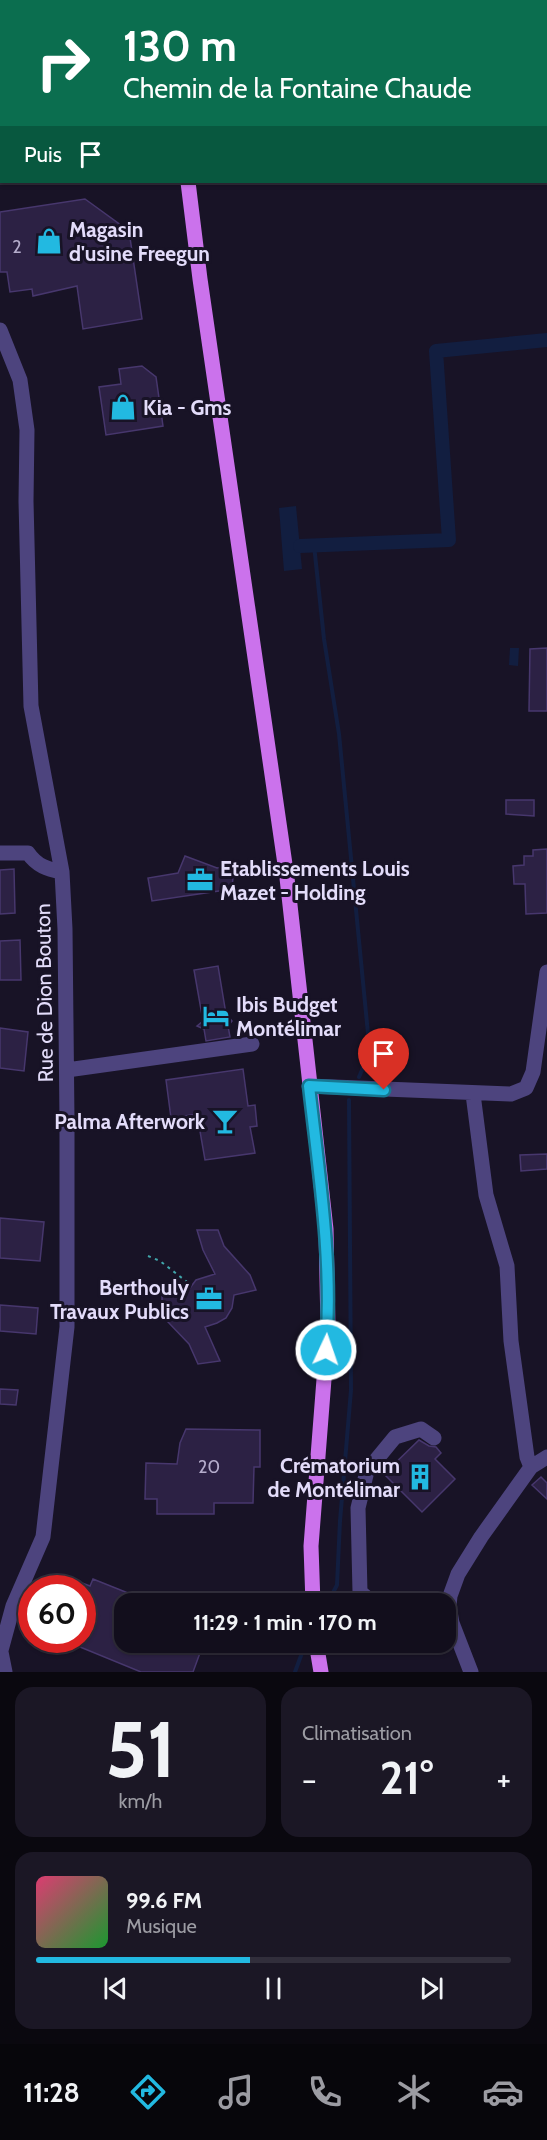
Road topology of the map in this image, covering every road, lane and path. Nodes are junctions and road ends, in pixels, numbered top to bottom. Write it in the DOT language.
graph roads {
  1 [pos="181,183"];
  2 [pos="188,183"];
  3 [pos="190,203"];
  4 [pos="0,330"];
  5 [pos="0,853"];
  6 [pos="62,872"];
  7 [pos="547,972"];
  8 [pos="252,1044"];
  9 [pos="67,1070"];
  10 [pos="309,1086"];
  11 [pos="473,1094"];
  12 [pos="148,1256"];
  13 [pos="191,1285"];
  14 [pos="434,1438"];
  15 [pos="547,1457"];
  16 [pos="531,1467"];
  17 [pos="313,1593"];
  18 [pos="361,1593"];
  19 [pos="451,1593"];
  20 [pos="456,1633"];
  21 [pos="1,1653"];
  22 [pos="318,1653"];
  23 [pos="5,1672"];
  24 [pos="321,1672"];
  25 [pos="471,1672"];
  1 -- 3 [label="street"];
  2 -- 3 [label="main road"];
  3 -- 10 [label="main road"];
  4 -- 6 [label="street, Rue de Dion Bouton"];
  5 -- 6 [label="street"];
  6 -- 9 [label="street, Rue de Dion Bouton"];
  7 -- 11 [label="street"];
  8 -- 9 [label="street"];
  9 -- 21 [label="street, Rue de Dion Bouton"];
  10 -- 11 [label="street"];
  10 -- 17 [label="main road"];
  11 -- 16 [label="street"];
  12 -- 13 [label="path"];
  14 -- 18 [label="street"];
  15 -- 16 [label="street"];
  16 -- 19 [label="street"];
  20 -- 25 [label="street"];
  21 -- 23 [label="street, Rue de Dion Bouton"];
  22 -- 24 [label="main road"];
}
